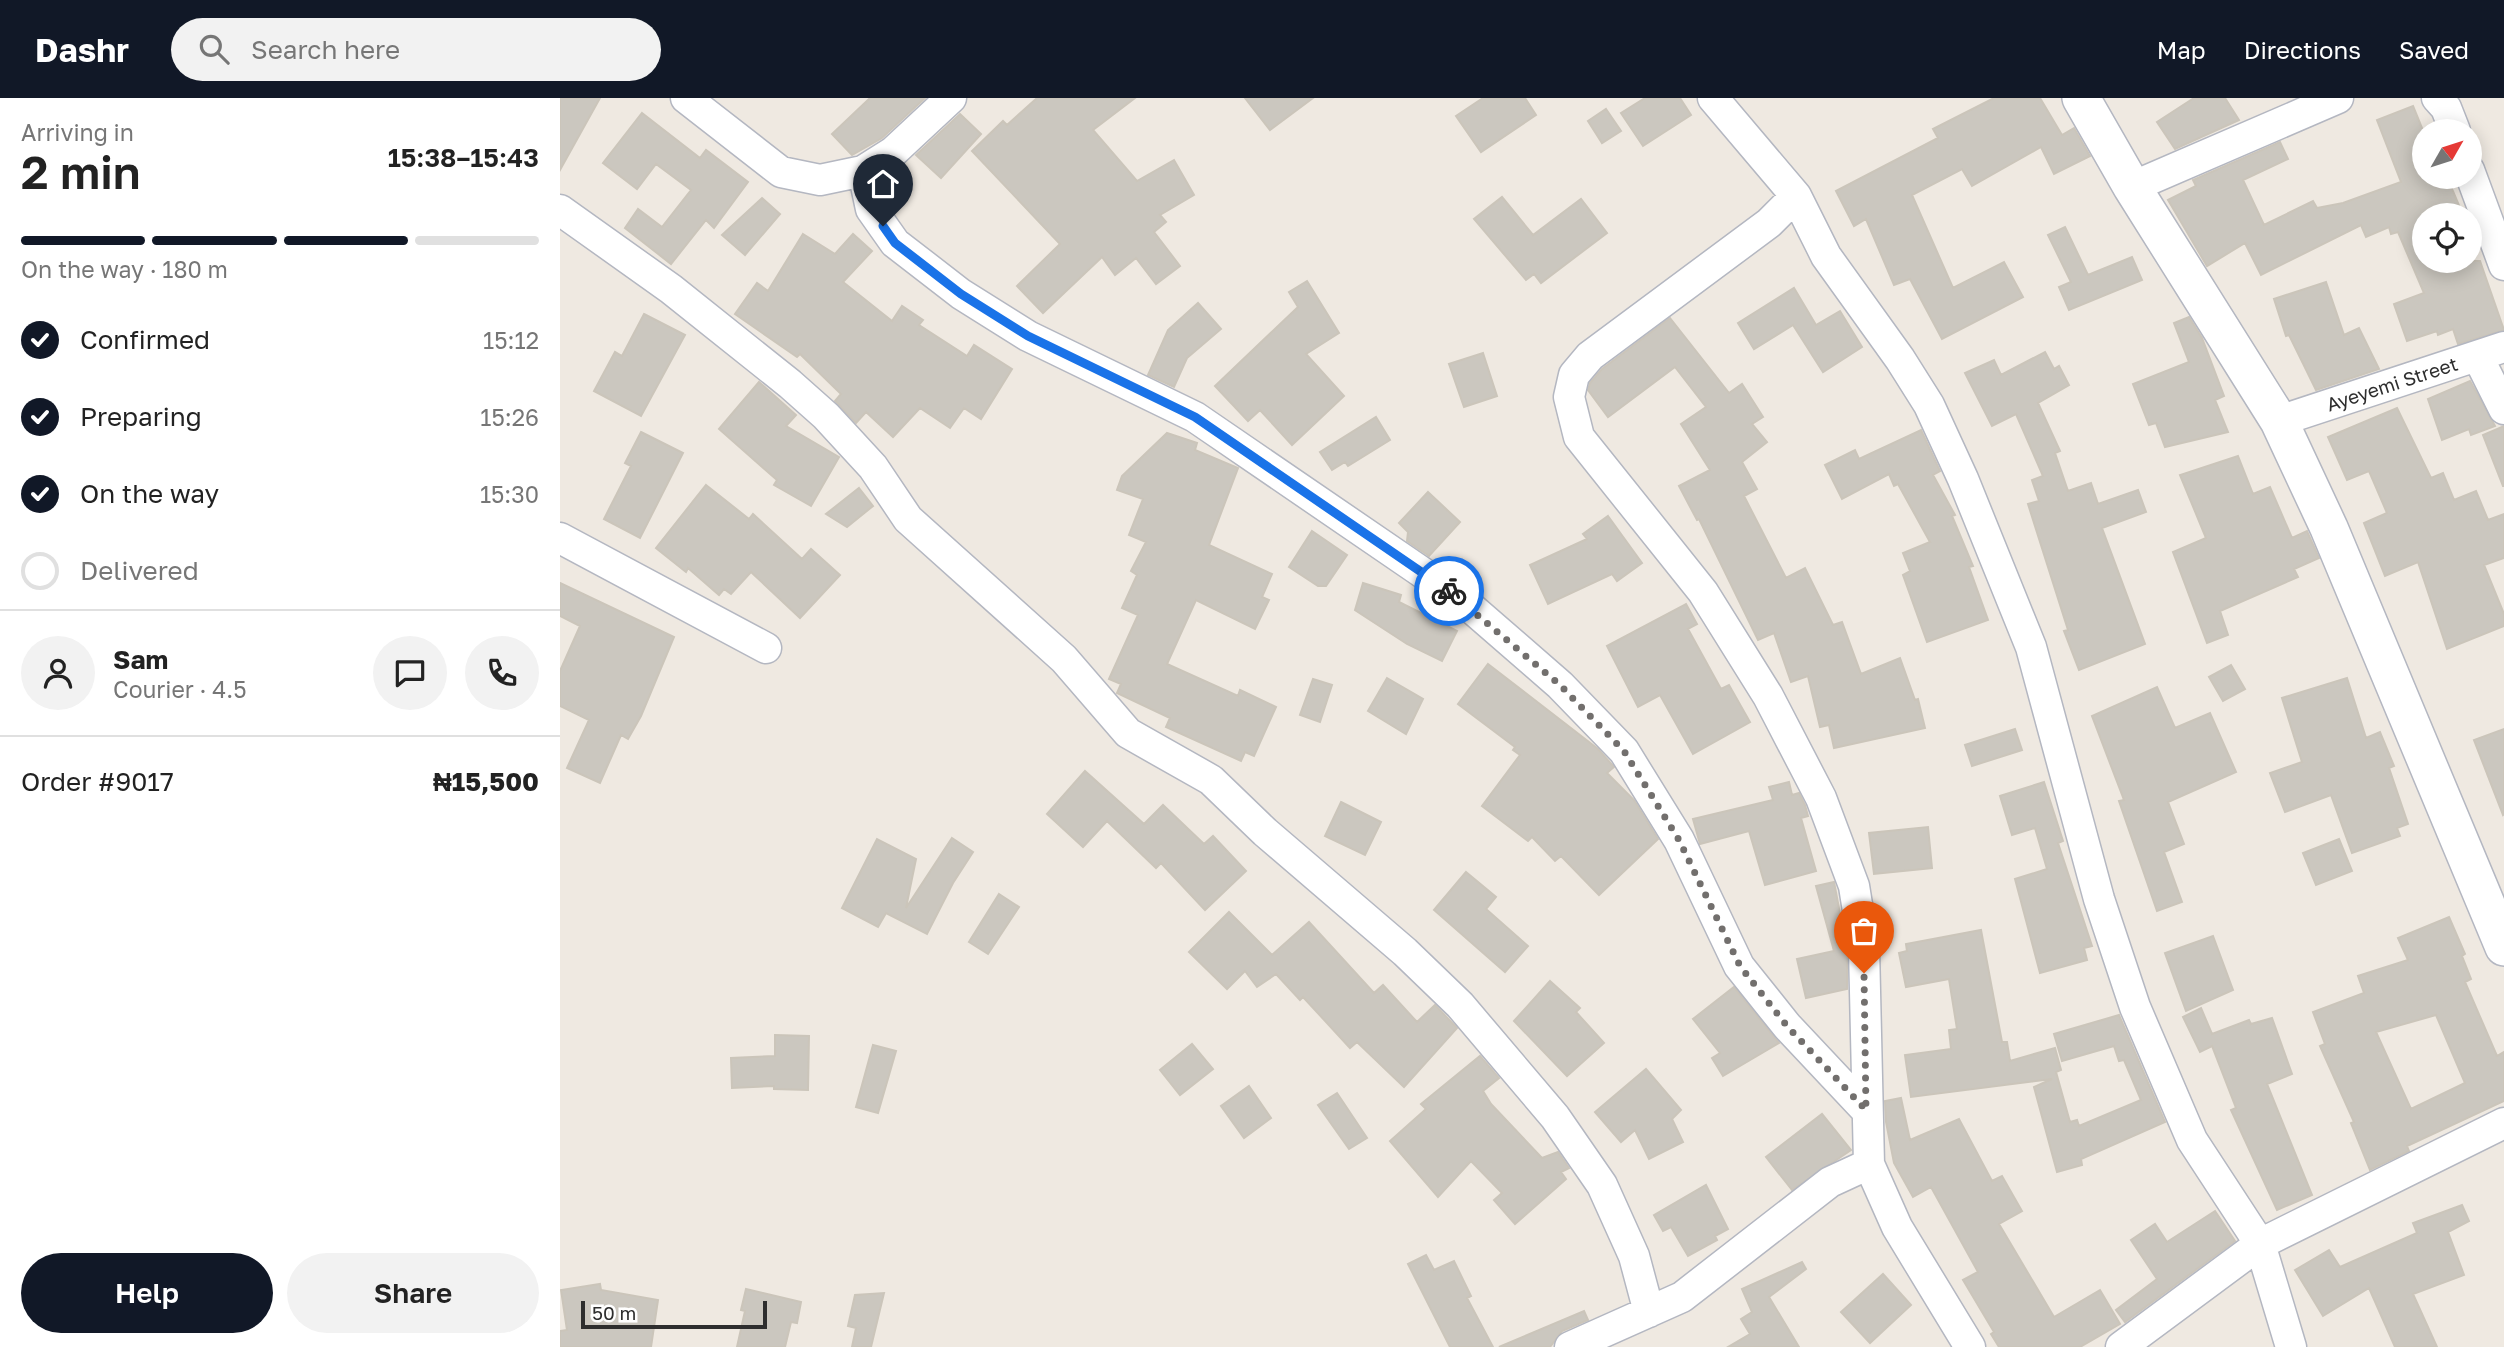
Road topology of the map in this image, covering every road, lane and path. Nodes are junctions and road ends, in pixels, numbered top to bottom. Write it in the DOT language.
graph roads {
  1 [pos="686,98"];
  2 [pos="951,98"];
  3 [pos="1713,98"];
  4 [pos="2081,98"];
  5 [pos="2338,98"];
  6 [pos="2437,98"];
  7 [pos="2450,119"];
  8 [pos="863,171"];
  9 [pos="2132,187"];
  10 [pos="2476,189"];
  11 [pos="1796,196"];
  12 [pos="560,210"];
  13 [pos="2504,265"];
  14 [pos="2491,352"];
  15 [pos="2504,409"];
  16 [pos="2279,421"];
  17 [pos="560,538"];
  18 [pos="766,648"];
  19 [pos="2504,947"];
  20 [pos="1866,1110"];
  21 [pos="2504,1123"];
  22 [pos="1869,1164"];
  23 [pos="2260,1244"];
  24 [pos="1649,1312"];
  25 [pos="1570,1347"];
  26 [pos="1969,1347"];
  27 [pos="2121,1347"];
  28 [pos="2291,1347"];
  1 -- 8 [label="street"];
  2 -- 8 [label="street"];
  3 -- 11 [label="street"];
  4 -- 9 [label="street"];
  5 -- 9 [label="street"];
  6 -- 7 [label="street"];
  8 -- 20 [label="street"];
  9 -- 16 [label="street"];
  10 -- 13 [label="street"];
  11 -- 20 [label="street"];
  11 -- 23 [label="street"];
  12 -- 24 [label="street"];
  14 -- 15 [label="street"];
  14 -- 16 [label="street, Ayeyemi Street"];
  16 -- 19 [label="street"];
  17 -- 18 [label="street"];
  20 -- 22 [label="street"];
  21 -- 23 [label="street"];
  22 -- 24 [label="street"];
  22 -- 26 [label="street"];
  23 -- 27 [label="street"];
  23 -- 28 [label="street"];
  24 -- 25 [label="street"];
}
